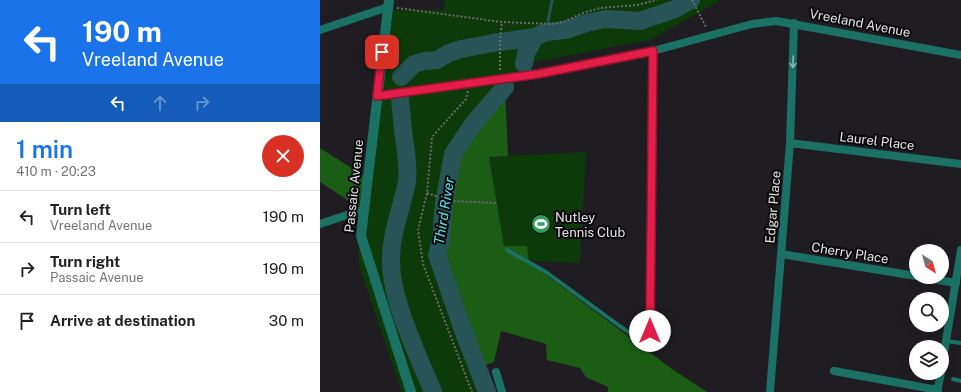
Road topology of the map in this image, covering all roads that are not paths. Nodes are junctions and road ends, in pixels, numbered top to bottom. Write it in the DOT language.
graph roads {
  1 [pos="388,3"];
  2 [pos="794,23"];
  3 [pos="320,30"];
  4 [pos="653,51"];
  5 [pos="961,55"];
  6 [pos="377,96"];
  7 [pos="790,143"];
  8 [pos="961,164"];
  9 [pos="365,209"];
  10 [pos="320,224"];
  11 [pos="506,250"];
  12 [pos="961,250"];
  13 [pos="781,254"];
  14 [pos="909,275"];
  15 [pos="958,279"];
  16 [pos="946,340"];
  17 [pos="949,341"];
  18 [pos="961,343"];
  19 [pos="650,346"];
  20 [pos="834,371"];
  21 [pos="496,372"];
  22 [pos="940,380"];
  23 [pos="954,380"];
  24 [pos="961,381"];
  25 [pos="938,391"];
  26 [pos="411,392"];
  27 [pos="502,392"];
  28 [pos="770,392"];
  1 -- 3 [label="street"];
  1 -- 6 [label="street, Passaic Avenue"];
  2 -- 4 [label="street, Vreeland Avenue"];
  2 -- 5 [label="street, Vreeland Avenue"];
  2 -- 7 [label="street, Edgar Place, one-way"];
  4 -- 6 [label="street, Vreeland Avenue"];
  4 -- 19 [label="street"];
  6 -- 9 [label="street, Passaic Avenue"];
  7 -- 8 [label="street, Laurel Place"];
  7 -- 13 [label="street, Edgar Place"];
  9 -- 10 [label="street"];
  9 -- 26 [label="street, Passaic Avenue"];
  11 -- 19 [label="lane"];
  12 -- 15 [label="street"];
  13 -- 14 [label="street, Cherry Place"];
  13 -- 28 [label="street, Edgar Place"];
  15 -- 16 [label="street"];
  17 -- 18 [label="lane"];
  20 -- 25 [label="street"];
  21 -- 27 [label="street"];
  22 -- 25 [label="street"];
  23 -- 24 [label="lane"];
}
